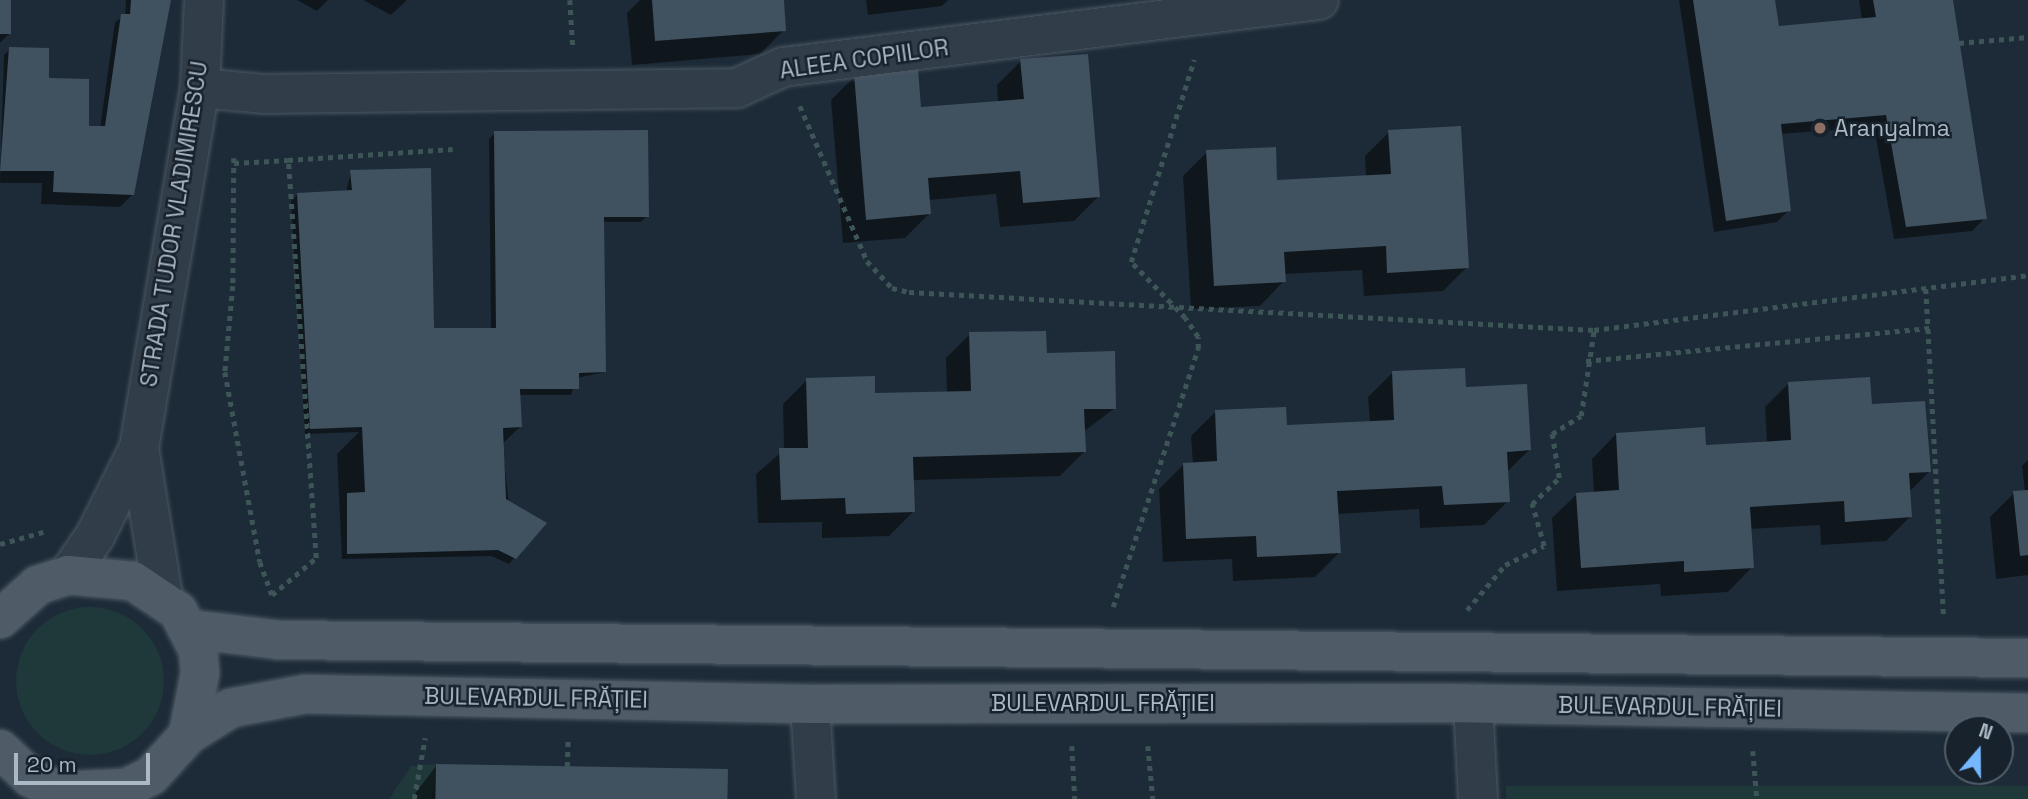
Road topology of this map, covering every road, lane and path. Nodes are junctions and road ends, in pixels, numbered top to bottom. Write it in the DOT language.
graph roads {
  1 [pos="204,0"];
  2 [pos="1319,0"];
  3 [pos="1208,15"];
  4 [pos="2028,37"];
  5 [pos="1959,43"];
  6 [pos="783,67"];
  7 [pos="216,90"];
  8 [pos="453,149"];
  9 [pos="288,160"];
  10 [pos="234,163"];
  11 [pos="2028,275"];
  12 [pos="1926,289"];
  13 [pos="1166,303"];
  14 [pos="1930,328"];
  15 [pos="1594,330"];
  16 [pos="1586,361"];
  17 [pos="139,448"];
  18 [pos="68,575"];
  19 [pos="272,595"];
  20 [pos="163,596"];
  21 [pos="0,619"];
  22 [pos="189,629"];
  23 [pos="278,640"];
  24 [pos="1100,647"];
  25 [pos="1464,650"];
  26 [pos="1946,657"];
  27 [pos="2028,658"];
  28 [pos="428,695"];
  29 [pos="1069,703"];
  30 [pos="1145,703"];
  31 [pos="1473,703"];
  32 [pos="810,704"];
  33 [pos="2028,713"];
  34 [pos="188,735"];
  35 [pos="0,749"];
  36 [pos="33,788"];
  37 [pos="123,794"];
  38 [pos="414,799"];
  39 [pos="816,799"];
  40 [pos="1075,799"];
  41 [pos="1153,799"];
  42 [pos="1478,799"];
  1 -- 7 [label="street, STRADA TUDOR VLADIMIRESCU"];
  2 -- 3 [label="street, ALEEA COPIILOR"];
  3 -- 6 [label="street, ALEEA COPIILOR"];
  3 -- 13 [label="path"];
  4 -- 5 [label="path"];
  6 -- 7 [label="street, ALEEA COPIILOR"];
  6 -- 13 [label="path"];
  7 -- 10 [label="path"];
  7 -- 17 [label="street, STRADA TUDOR VLADIMIRESCU"];
  8 -- 9 [label="path"];
  9 -- 10 [label="path"];
  9 -- 19 [label="path"];
  10 -- 19 [label="path"];
  11 -- 12 [label="path"];
  12 -- 14 [label="path"];
  12 -- 15 [label="path"];
  13 -- 15 [label="path"];
  13 -- 24 [label="path"];
  14 -- 16 [label="path"];
  14 -- 26 [label="path"];
  15 -- 16 [label="path"];
  16 -- 25 [label="path"];
  17 -- 18 [label="street, STRADA TUDOR VLADIMIRESCU"];
  17 -- 20 [label="street, STRADA TUDOR VLADIMIRESCU"];
  18 -- 20 [label="main road"];
  18 -- 21 [label="main road"];
  19 -- 23 [label="path"];
  20 -- 22 [label="main road"];
  22 -- 23 [label="main road"];
  22 -- 34 [label="main road"];
  23 -- 24 [label="main road"];
  24 -- 25 [label="main road"];
  25 -- 26 [label="main road"];
  26 -- 27 [label="main road"];
  28 -- 32 [label="main road, BULEVARDUL FRĂȚIEI"];
  28 -- 34 [label="main road, BULEVARDUL FRĂȚIEI"];
  28 -- 38 [label="path"];
  29 -- 30 [label="main road, BULEVARDUL FRĂȚIEI"];
  29 -- 32 [label="main road, BULEVARDUL FRĂȚIEI"];
  29 -- 40 [label="path"];
  30 -- 31 [label="main road, BULEVARDUL FRĂȚIEI"];
  30 -- 41 [label="path"];
  31 -- 33 [label="main road, BULEVARDUL FRĂȚIEI"];
  31 -- 42 [label="street"];
  32 -- 39 [label="street"];
  34 -- 37 [label="main road"];
  35 -- 36 [label="main road"];
  36 -- 37 [label="main road"];
}
